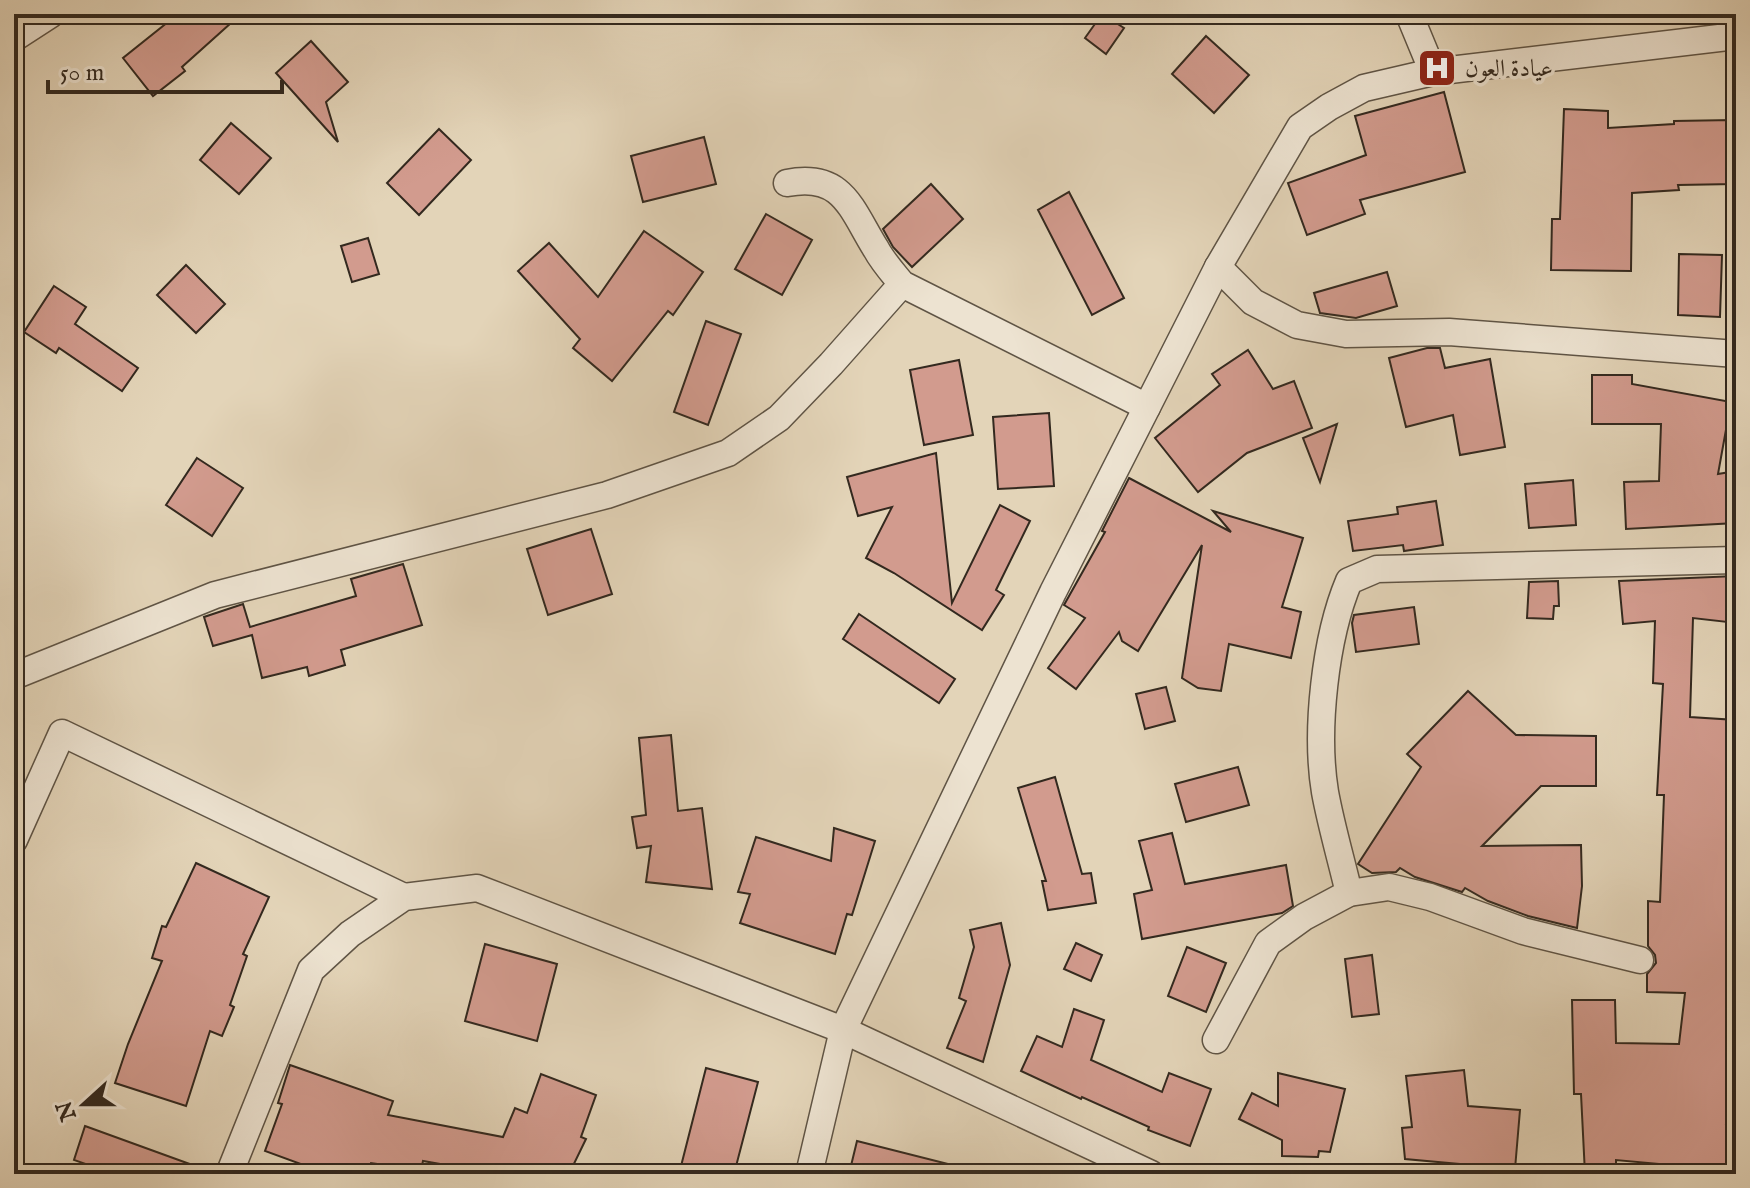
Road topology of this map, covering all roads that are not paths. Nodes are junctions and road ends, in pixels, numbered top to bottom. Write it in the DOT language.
graph roads {
  1 [pos="51,14"];
  2 [pos="1409,14"];
  3 [pos="1736,36"];
  4 [pos="14,38"];
  5 [pos="1433,72"];
  6 [pos="787,183"];
  7 [pos="1218,267"];
  8 [pos="902,284"];
  9 [pos="1736,354"];
  10 [pos="1147,407"];
  11 [pos="1736,560"];
  12 [pos="14,676"];
  13 [pos="14,840"];
  14 [pos="1349,893"];
  15 [pos="404,897"];
  16 [pos="1640,960"];
  17 [pos="843,1030"];
  18 [pos="1216,1040"];
  19 [pos="232,1173"];
  20 [pos="809,1174"];
  21 [pos="1151,1174"];
  1 -- 4 [label="street"];
  2 -- 5 [label="street"];
  3 -- 5 [label="street"];
  5 -- 7 [label="street"];
  6 -- 8 [label="street"];
  7 -- 9 [label="street"];
  7 -- 10 [label="street"];
  8 -- 10 [label="street"];
  8 -- 12 [label="street"];
  10 -- 17 [label="street"];
  11 -- 14 [label="street"];
  13 -- 15 [label="street"];
  14 -- 16 [label="street"];
  14 -- 18 [label="street"];
  15 -- 17 [label="street"];
  15 -- 19 [label="street"];
  17 -- 20 [label="street"];
  17 -- 21 [label="street"];
}
